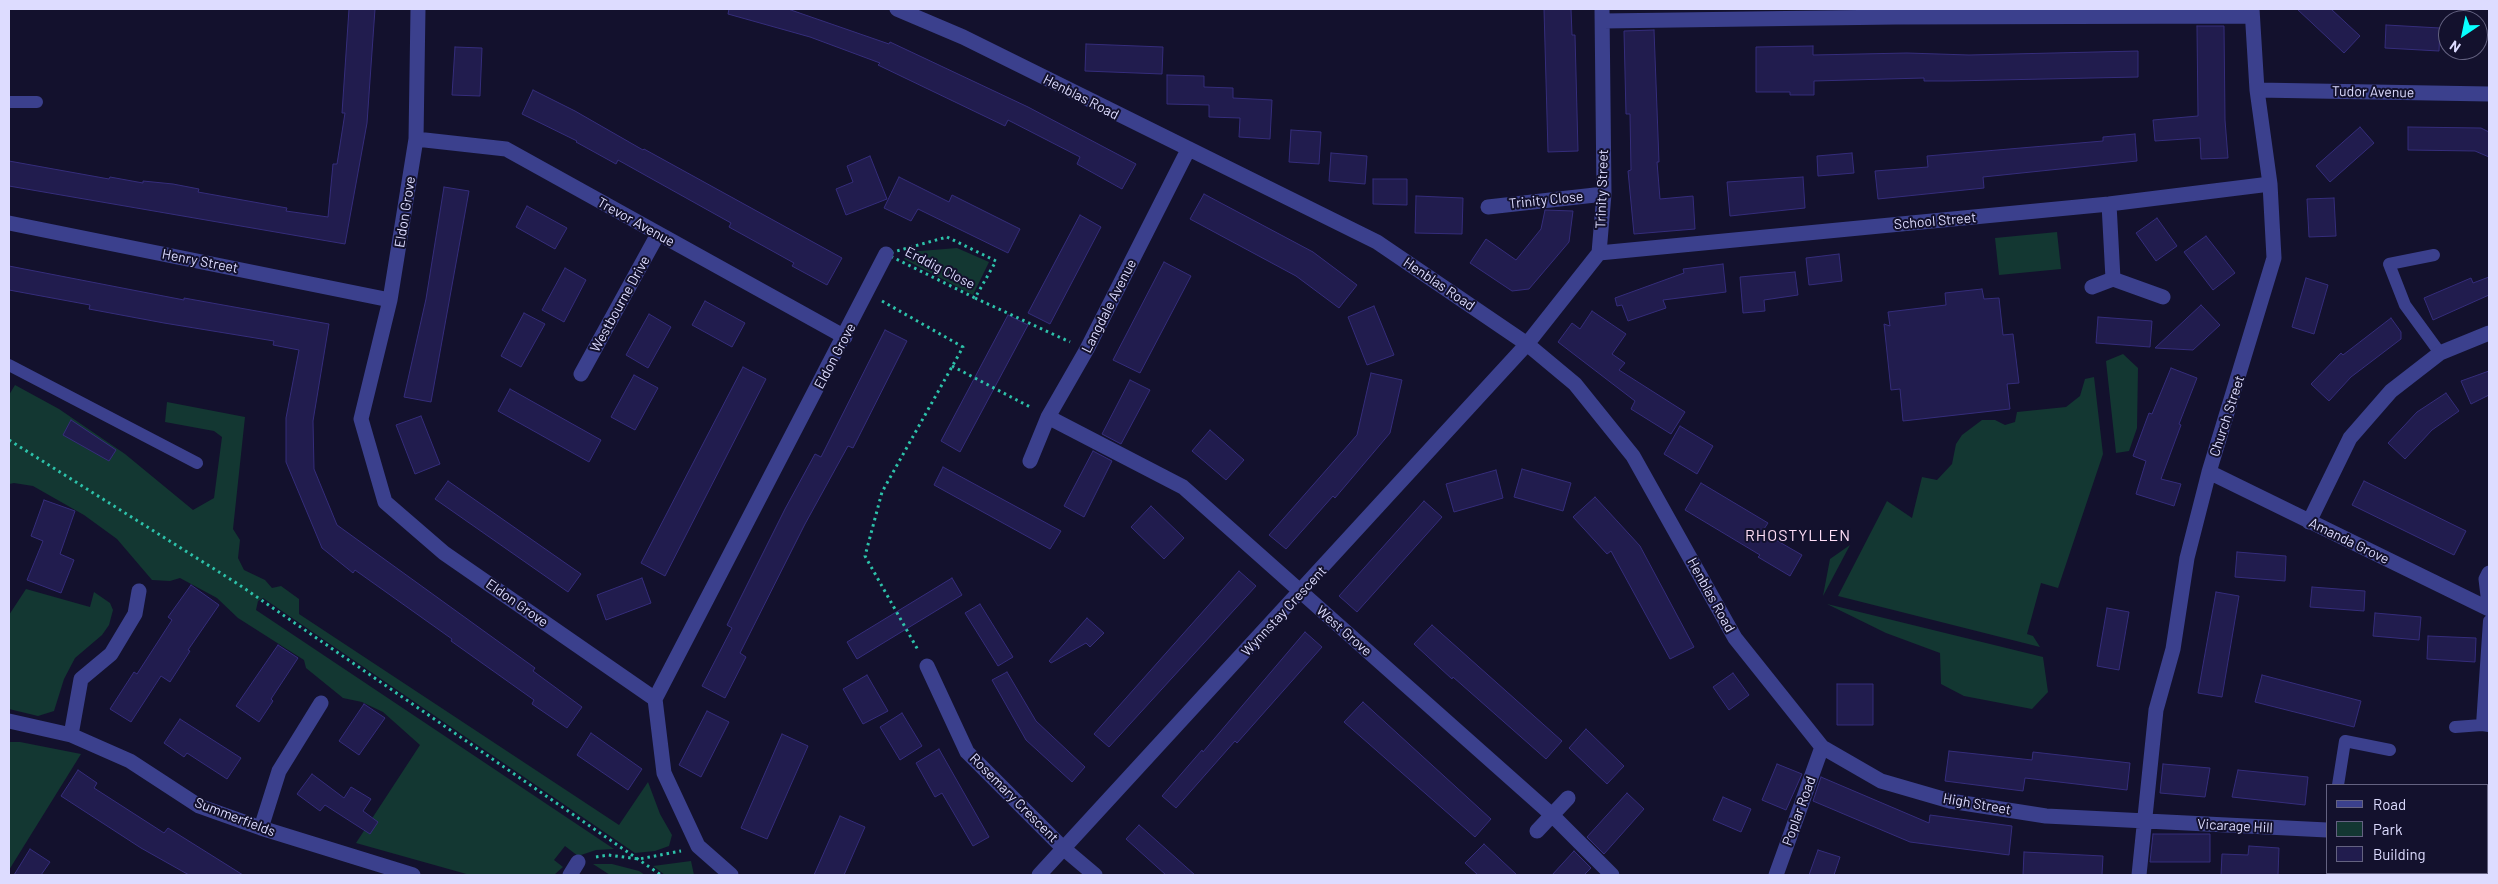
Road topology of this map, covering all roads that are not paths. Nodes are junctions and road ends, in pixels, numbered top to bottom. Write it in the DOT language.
graph roads {
  1 [pos="418,9"];
  2 [pos="897,9"];
  3 [pos="2252,12"];
  4 [pos="1896,13"];
  5 [pos="1602,15"];
  6 [pos="2258,90"];
  7 [pos="2489,94"];
  8 [pos="9,102"];
  9 [pos="37,102"];
  10 [pos="416,139"];
  11 [pos="1188,150"];
  12 [pos="2270,184"];
  13 [pos="1604,194"];
  14 [pos="2109,204"];
  15 [pos="1488,207"];
  16 [pos="9,223"];
  17 [pos="658,234"];
  18 [pos="1599,252"];
  19 [pos="886,254"];
  20 [pos="2434,255"];
  21 [pos="2113,279"];
  22 [pos="2092,287"];
  23 [pos="2163,297"];
  24 [pos="390,300"];
  25 [pos="2489,333"];
  26 [pos="844,337"];
  27 [pos="1527,344"];
  28 [pos="2440,353"];
  29 [pos="9,366"];
  30 [pos="581,374"];
  31 [pos="1048,417"];
  32 [pos="1030,462"];
  33 [pos="197,463"];
  34 [pos="2209,472"];
  35 [pos="2309,522"];
  36 [pos="2489,573"];
  37 [pos="139,591"];
  38 [pos="1300,593"];
  39 [pos="2489,604"];
  40 [pos="2489,609"];
  41 [pos="2489,621"];
  42 [pos="927,666"];
  43 [pos="655,699"];
  44 [pos="321,702"];
  45 [pos="9,721"];
  46 [pos="2486,725"];
  47 [pos="2455,727"];
  48 [pos="71,736"];
  49 [pos="1822,747"];
  50 [pos="2390,750"];
  51 [pos="2338,784"];
  52 [pos="1568,798"];
  53 [pos="1552,815"];
  54 [pos="2143,821"];
  55 [pos="260,828"];
  56 [pos="2326,830"];
  57 [pos="1537,831"];
  58 [pos="1063,848"];
  59 [pos="578,862"];
  60 [pos="413,875"];
  61 [pos="570,875"];
  62 [pos="732,875"];
  63 [pos="1039,875"];
  64 [pos="1095,875"];
  65 [pos="1612,875"];
  66 [pos="1776,875"];
  67 [pos="2139,875"];
  1 -- 10 [label="street, Eldon Grove"];
  2 -- 11 [label="street, Henblas Road"];
  3 -- 4 [label="street"];
  3 -- 6 [label="street, Church Street"];
  4 -- 5 [label="street"];
  5 -- 13 [label="street, Trinity Street"];
  6 -- 7 [label="street, Tudor Avenue"];
  6 -- 12 [label="street, Church Street"];
  8 -- 9 [label="lane"];
  10 -- 17 [label="street, Trevor Avenue"];
  10 -- 24 [label="street, Eldon Grove"];
  11 -- 27 [label="street, Henblas Road"];
  11 -- 31 [label="street, Langdale Avenue"];
  12 -- 14 [label="street, School Street"];
  12 -- 34 [label="street, Church Street"];
  13 -- 15 [label="street, Trinity Close"];
  13 -- 18 [label="street, Trinity Street"];
  14 -- 18 [label="street, School Street"];
  14 -- 21 [label="street"];
  16 -- 24 [label="street, Henry Street"];
  17 -- 26 [label="street, Trevor Avenue"];
  17 -- 30 [label="street, Westbourne Drive"];
  18 -- 27 [label="street"];
  19 -- 26 [label="street, Eldon Grove"];
  20 -- 28 [label="lane"];
  21 -- 22 [label="street"];
  21 -- 23 [label="street"];
  24 -- 43 [label="street, Eldon Grove"];
  25 -- 28 [label="street"];
  26 -- 43 [label="street, Eldon Grove"];
  27 -- 38 [label="street, Wynnstay Crescent"];
  27 -- 49 [label="street, Henblas Road"];
  28 -- 35 [label="street"];
  29 -- 33 [label="lane"];
  31 -- 32 [label="street, Langdale Avenue"];
  31 -- 38 [label="street, West Grove"];
  34 -- 35 [label="street, Amanda Grove"];
  34 -- 54 [label="street, Church Street"];
  35 -- 40 [label="street, Amanda Grove"];
  36 -- 39 [label="street"];
  37 -- 48 [label="street"];
  38 -- 53 [label="street, West Grove"];
  38 -- 58 [label="street, Wynnstay Crescent"];
  41 -- 46 [label="lane"];
  42 -- 58 [label="street, Rosemary Crescent"];
  43 -- 62 [label="street"];
  44 -- 55 [label="street"];
  45 -- 48 [label="street, Summerfields"];
  46 -- 47 [label="lane"];
  48 -- 55 [label="street, Summerfields"];
  49 -- 54 [label="street, High Street"];
  49 -- 66 [label="street, Poplar Road"];
  50 -- 51 [label="lane"];
  52 -- 53 [label="street"];
  53 -- 57 [label="street"];
  53 -- 65 [label="street, West Grove"];
  54 -- 56 [label="street, Vicarage Hill"];
  54 -- 67 [label="street, Church Street"];
  55 -- 60 [label="street, Summerfields"];
  58 -- 63 [label="street, Wynnstay Crescent"];
  58 -- 64 [label="street, Rosemary Crescent"];
  59 -- 61 [label="street"];
}
